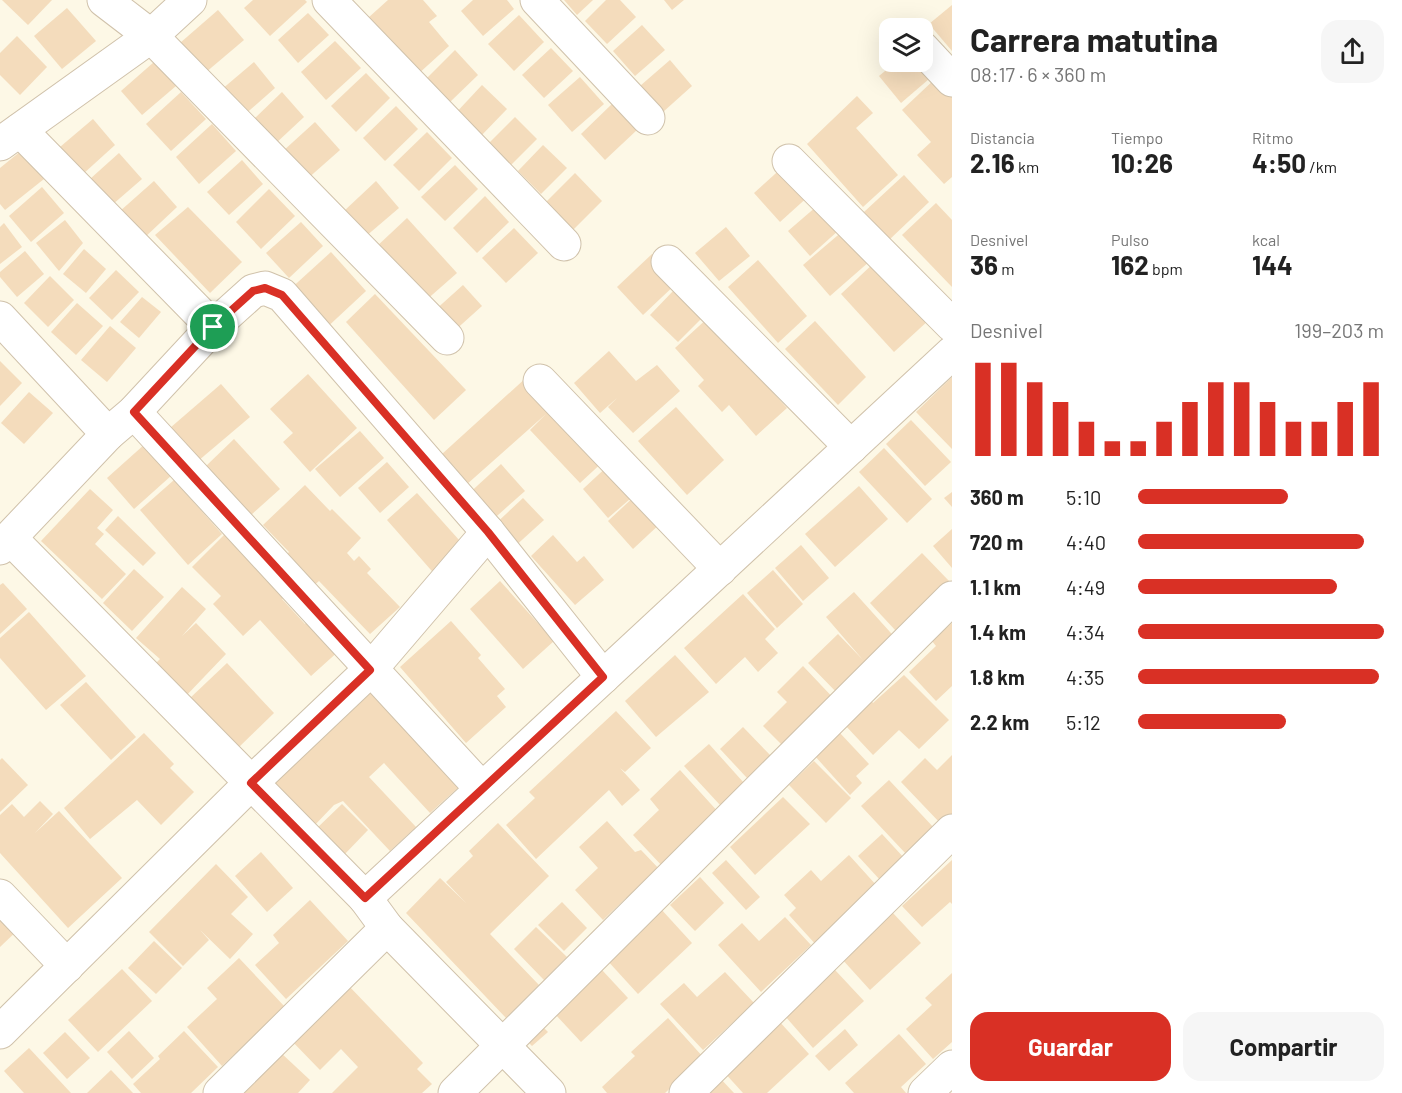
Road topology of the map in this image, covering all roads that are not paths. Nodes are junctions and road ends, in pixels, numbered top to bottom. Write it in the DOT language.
graph roads {
  1 [pos="104,0"];
  2 [pos="154,0"];
  3 [pos="190,0"];
  4 [pos="329,0"];
  5 [pos="537,0"];
  6 [pos="151,36"];
  7 [pos="933,60"];
  8 [pos="952,80"];
  9 [pos="648,118"];
  10 [pos="10,137"];
  11 [pos="789,161"];
  12 [pos="564,244"];
  13 [pos="668,262"];
  14 [pos="0,318"];
  15 [pos="952,325"];
  16 [pos="213,327"];
  17 [pos="447,338"];
  18 [pos="952,353"];
  19 [pos="540,381"];
  20 [pos="134,412"];
  21 [pos="108,434"];
  22 [pos="850,447"];
  23 [pos="488,532"];
  24 [pos="5,543"];
  25 [pos="720,568"];
  26 [pos="952,598"];
  27 [pos="370,670"];
  28 [pos="603,677"];
  29 [pos="251,783"];
  30 [pos="482,789"];
  31 [pos="952,831"];
  32 [pos="0,896"];
  33 [pos="365,898"];
  34 [pos="387,928"];
  35 [pos="67,966"];
  36 [pos="0,1032"];
  37 [pos="503,1046"];
  38 [pos="952,1067"];
  39 [pos="220,1093"];
  40 [pos="455,1093"];
  41 [pos="549,1093"];
  42 [pos="686,1093"];
  43 [pos="925,1093"];
  1 -- 6 [label="street"];
  2 -- 6 [label="street"];
  3 -- 6 [label="street"];
  4 -- 12 [label="street"];
  5 -- 9 [label="street"];
  6 -- 10 [label="street"];
  6 -- 17 [label="street"];
  7 -- 8 [label="street"];
  10 -- 16 [label="street"];
  11 -- 15 [label="street"];
  13 -- 22 [label="street"];
  14 -- 21 [label="street"];
  16 -- 20 [label="street"];
  16 -- 23 [label="street"];
  18 -- 22 [label="street"];
  19 -- 25 [label="street"];
  20 -- 21 [label="street"];
  20 -- 27 [label="street"];
  21 -- 24 [label="street"];
  22 -- 25 [label="street"];
  23 -- 27 [label="street"];
  23 -- 28 [label="street"];
  24 -- 29 [label="street"];
  25 -- 28 [label="street"];
  26 -- 37 [label="street"];
  27 -- 29 [label="street"];
  27 -- 30 [label="street"];
  28 -- 30 [label="street"];
  29 -- 33 [label="street"];
  29 -- 35 [label="street"];
  30 -- 33 [label="street"];
  31 -- 42 [label="street"];
  32 -- 35 [label="street"];
  33 -- 34 [label="street"];
  34 -- 37 [label="street"];
  34 -- 39 [label="street"];
  35 -- 36 [label="street"];
  37 -- 40 [label="street"];
  37 -- 41 [label="street"];
  38 -- 43 [label="street"];
}
